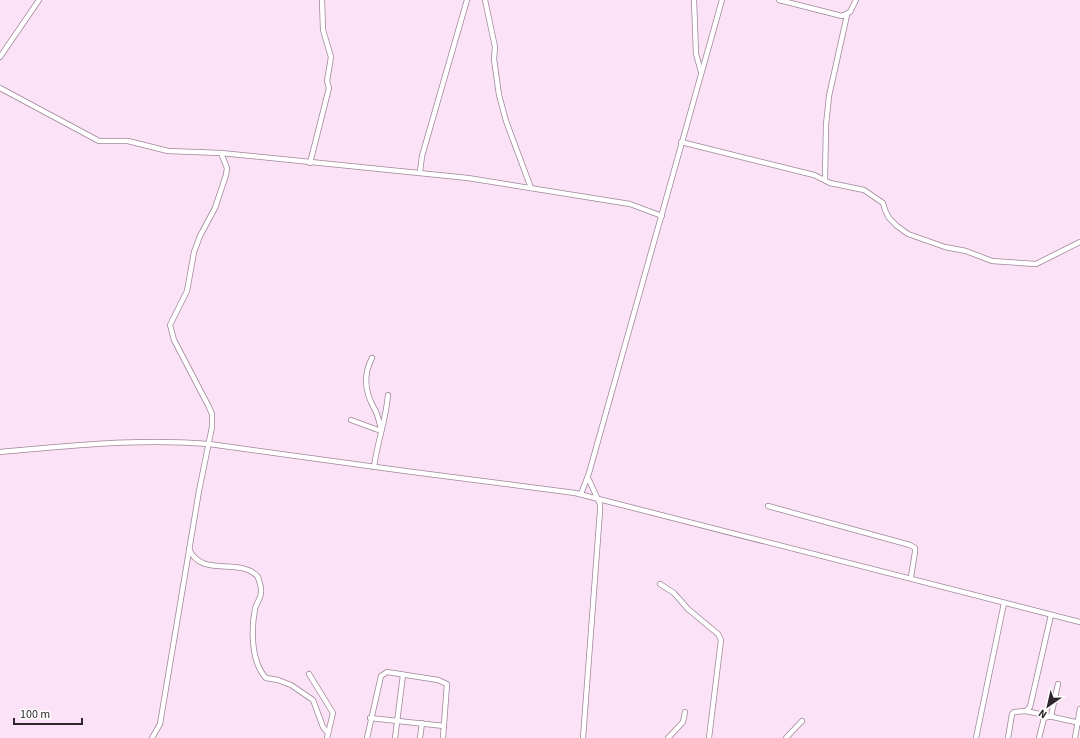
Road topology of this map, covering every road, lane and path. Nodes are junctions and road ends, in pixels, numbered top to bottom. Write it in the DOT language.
graph roads {
  1 [pos="39,0"];
  2 [pos="322,0"];
  3 [pos="467,0"];
  4 [pos="485,0"];
  5 [pos="694,0"];
  6 [pos="722,0"];
  7 [pos="780,0"];
  8 [pos="856,0"];
  9 [pos="847,15"];
  10 [pos="0,57"];
  11 [pos="701,72"];
  12 [pos="0,88"];
  13 [pos="681,142"];
  14 [pos="221,153"];
  15 [pos="310,162"];
  16 [pos="420,172"];
  17 [pos="825,179"];
  18 [pos="530,188"];
  19 [pos="662,216"];
  20 [pos="1080,242"];
  21 [pos="372,358"];
  22 [pos="388,395"];
  23 [pos="351,420"];
  24 [pos="381,430"];
  25 [pos="209,444"];
  26 [pos="0,452"];
  27 [pos="374,467"];
  28 [pos="589,473"];
  29 [pos="589,480"];
  30 [pos="584,483"];
  31 [pos="575,492"];
  32 [pos="584,495"];
  33 [pos="597,498"];
  34 [pos="768,506"];
  35 [pos="189,549"];
  36 [pos="911,577"];
  37 [pos="660,584"];
  38 [pos="1004,603"];
  39 [pos="1051,615"];
  40 [pos="1080,622"];
  41 [pos="309,674"];
  42 [pos="402,675"];
  43 [pos="1058,684"];
  44 [pos="1080,709"];
  45 [pos="1026,711"];
  46 [pos="685,712"];
  47 [pos="1051,716"];
  48 [pos="370,718"];
  49 [pos="397,721"];
  50 [pos="802,721"];
  51 [pos="1079,723"];
  52 [pos="422,724"];
  53 [pos="444,726"];
  54 [pos="328,732"];
  55 [pos="152,738"];
  56 [pos="327,738"];
  57 [pos="367,738"];
  58 [pos="395,738"];
  59 [pos="420,738"];
  60 [pos="443,738"];
  61 [pos="583,738"];
  62 [pos="668,738"];
  63 [pos="708,738"];
  64 [pos="786,738"];
  65 [pos="976,738"];
  66 [pos="1008,738"];
  67 [pos="1039,738"];
  68 [pos="1075,738"];
  1 -- 10 [label="street"];
  2 -- 15 [label="street"];
  3 -- 16 [label="street"];
  4 -- 18 [label="street"];
  5 -- 11 [label="street"];
  6 -- 11 [label="street"];
  7 -- 9 [label="street"];
  8 -- 9 [label="street"];
  9 -- 17 [label="street"];
  11 -- 13 [label="street"];
  12 -- 14 [label="street"];
  13 -- 17 [label="street"];
  13 -- 19 [label="street"];
  14 -- 15 [label="street"];
  14 -- 25 [label="street"];
  15 -- 16 [label="street"];
  16 -- 18 [label="street"];
  17 -- 20 [label="street"];
  18 -- 19 [label="street"];
  19 -- 28 [label="street"];
  21 -- 24 [label="street"];
  22 -- 24 [label="street"];
  23 -- 24 [label="street"];
  24 -- 27 [label="street"];
  25 -- 26 [label="street"];
  25 -- 27 [label="street"];
  25 -- 35 [label="street"];
  27 -- 31 [label="street"];
  28 -- 29 [label="street"];
  28 -- 30 [label="street"];
  29 -- 32 [label="street"];
  29 -- 33 [label="street"];
  30 -- 31 [label="street"];
  30 -- 32 [label="street"];
  31 -- 32 [label="street"];
  32 -- 33 [label="street"];
  33 -- 36 [label="street"];
  33 -- 61 [label="street"];
  34 -- 36 [label="street"];
  35 -- 54 [label="street"];
  35 -- 55 [label="street"];
  36 -- 38 [label="street"];
  37 -- 63 [label="street"];
  38 -- 39 [label="street"];
  38 -- 65 [label="street"];
  39 -- 40 [label="street"];
  39 -- 45 [label="street"];
  41 -- 54 [label="street"];
  42 -- 48 [label="street"];
  42 -- 49 [label="street"];
  42 -- 53 [label="street"];
  43 -- 47 [label="street"];
  44 -- 51 [label="street"];
  45 -- 47 [label="street"];
  45 -- 66 [label="street"];
  46 -- 62 [label="street"];
  47 -- 51 [label="street"];
  47 -- 67 [label="street"];
  48 -- 49 [label="street"];
  48 -- 57 [label="street"];
  49 -- 52 [label="street"];
  49 -- 58 [label="street"];
  50 -- 64 [label="street"];
  51 -- 68 [label="street"];
  52 -- 53 [label="street"];
  52 -- 59 [label="street"];
  53 -- 60 [label="street"];
  54 -- 56 [label="street"];
}
